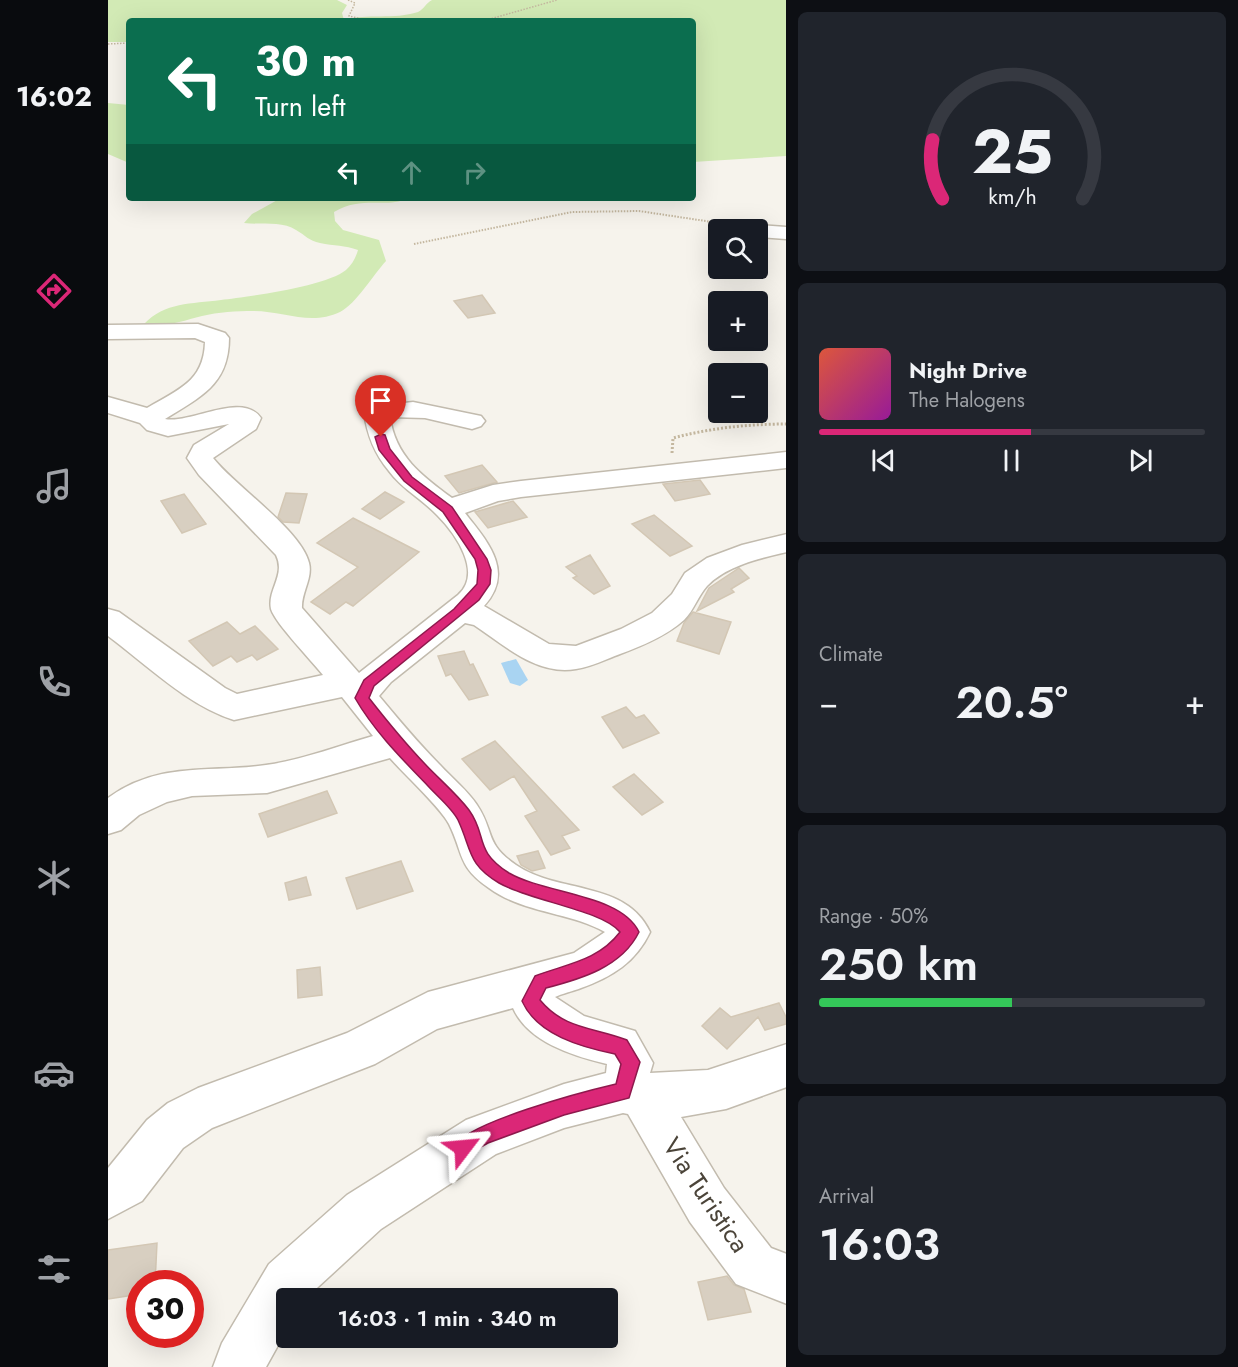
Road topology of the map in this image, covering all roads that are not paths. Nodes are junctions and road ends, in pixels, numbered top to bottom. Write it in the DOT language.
graph roads {
  1 [pos="108,332"];
  2 [pos="108,405"];
  3 [pos="149,418"];
  4 [pos="472,421"];
  5 [pos="786,460"];
  6 [pos="448,509"];
  7 [pos="786,543"];
  8 [pos="458,612"];
  9 [pos="108,620"];
  10 [pos="356,691"];
  11 [pos="397,743"];
  12 [pos="108,819"];
  13 [pos="541,981"];
  14 [pos="786,1065"];
  15 [pos="632,1093"];
  16 [pos="108,1195"];
  17 [pos="786,1279"];
  18 [pos="239,1367"];
  1 -- 3 [label="street"];
  2 -- 3 [label="street"];
  3 -- 10 [label="street"];
  4 -- 6 [label="street"];
  5 -- 6 [label="street"];
  6 -- 8 [label="street"];
  7 -- 8 [label="street"];
  8 -- 10 [label="street"];
  9 -- 10 [label="street"];
  10 -- 11 [label="street"];
  11 -- 12 [label="street"];
  11 -- 13 [label="street"];
  13 -- 15 [label="street"];
  13 -- 16 [label="street"];
  14 -- 15 [label="street"];
  15 -- 17 [label="street, Via Turistica"];
  15 -- 18 [label="street"];
}
